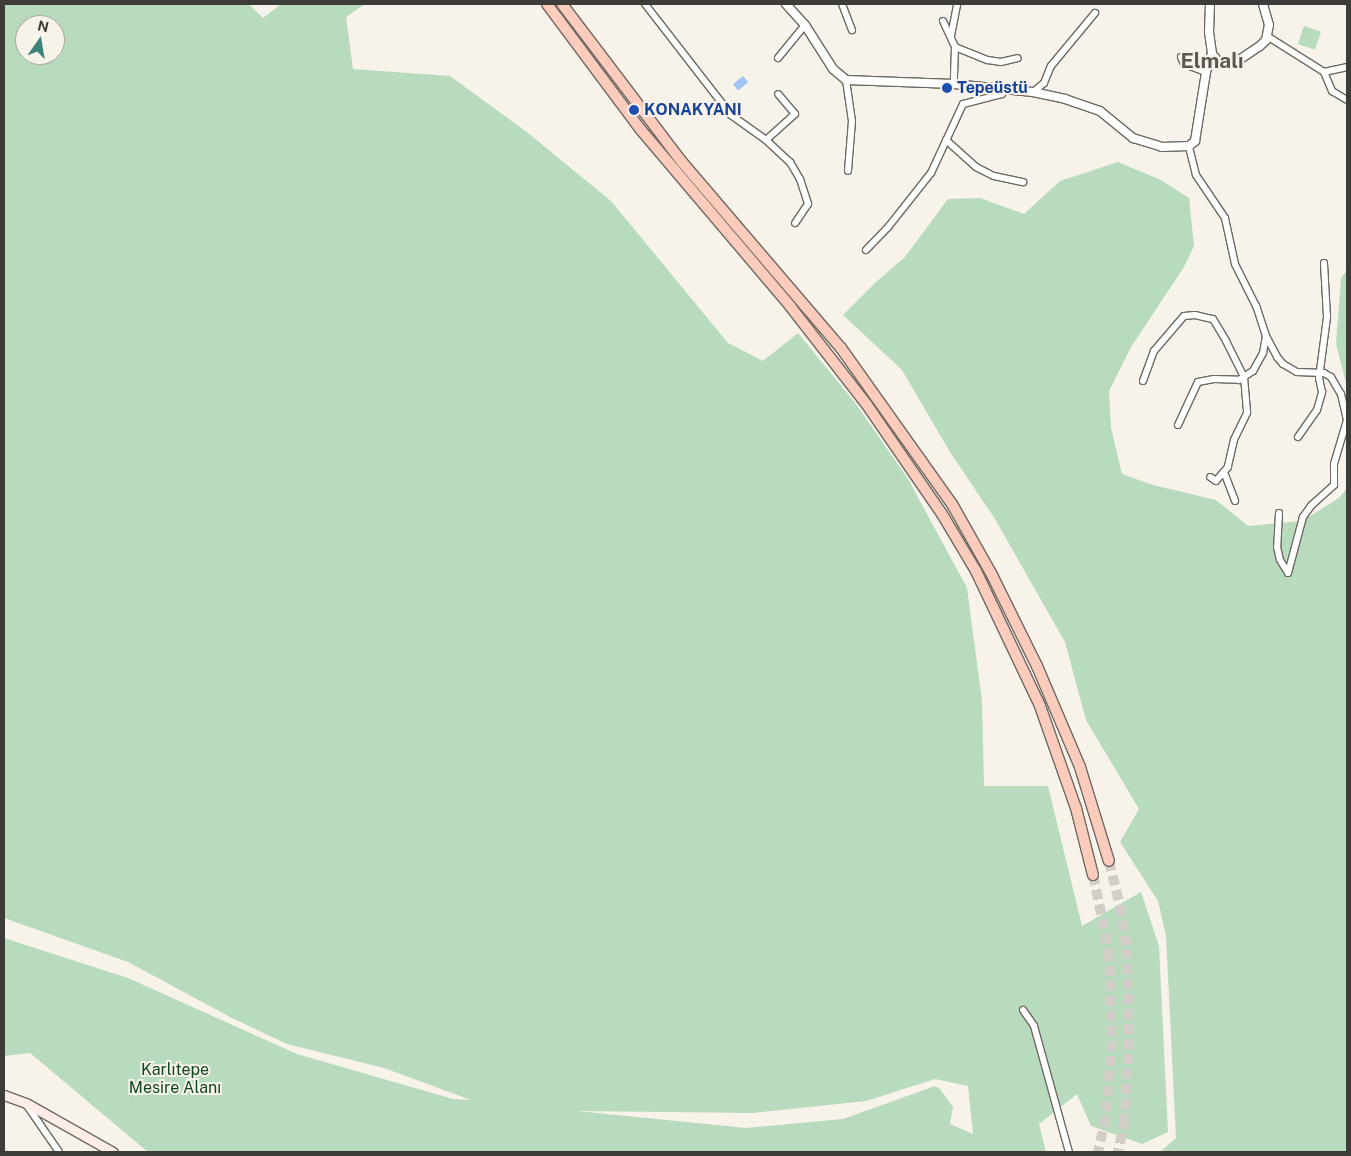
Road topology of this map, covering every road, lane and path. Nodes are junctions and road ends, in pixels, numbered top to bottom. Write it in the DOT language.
graph roads {
  1 [pos="547,4"];
  2 [pos="562,4"];
  3 [pos="645,4"];
  4 [pos="786,4"];
  5 [pos="842,4"];
  6 [pos="957,4"];
  7 [pos="1210,4"];
  8 [pos="1263,4"];
  9 [pos="1095,13"];
  10 [pos="943,21"];
  11 [pos="805,25"];
  12 [pos="852,30"];
  13 [pos="1267,36"];
  14 [pos="950,38"];
  15 [pos="955,47"];
  16 [pos="1212,54"];
  17 [pos="1181,57"];
  18 [pos="778,58"];
  19 [pos="1018,58"];
  20 [pos="1347,67"];
  21 [pos="1206,72"];
  22 [pos="1324,72"];
  23 [pos="846,80"];
  24 [pos="954,84"];
  25 [pos="1006,89"];
  26 [pos="1034,92"];
  27 [pos="778,94"];
  28 [pos="1347,100"];
  29 [pos="766,140"];
  30 [pos="946,140"];
  31 [pos="1190,146"];
  32 [pos="848,171"];
  33 [pos="1023,182"];
  34 [pos="794,223"];
  35 [pos="866,250"];
  36 [pos="1324,263"];
  37 [pos="1266,336"];
  38 [pos="1320,373"];
  39 [pos="1244,377"];
  40 [pos="1143,381"];
  41 [pos="1178,425"];
  42 [pos="1298,437"];
  43 [pos="1224,472"];
  44 [pos="1210,476"];
  45 [pos="1235,501"];
  46 [pos="1279,513"];
  47 [pos="1109,861"];
  48 [pos="1093,875"];
  49 [pos="1023,1010"];
  50 [pos="4,1095"];
  51 [pos="26,1103"];
  52 [pos="58,1152"];
  53 [pos="113,1152"];
  54 [pos="1069,1152"];
  1 -- 48 [label="highway"];
  2 -- 47 [label="highway"];
  3 -- 29 [label="street"];
  4 -- 11 [label="street"];
  5 -- 12 [label="street"];
  6 -- 14 [label="street"];
  7 -- 16 [label="street"];
  8 -- 13 [label="street"];
  9 -- 26 [label="street"];
  10 -- 14 [label="street"];
  11 -- 18 [label="street"];
  11 -- 23 [label="street"];
  13 -- 16 [label="street"];
  13 -- 22 [label="street"];
  14 -- 15 [label="street"];
  15 -- 19 [label="street"];
  15 -- 24 [label="street"];
  16 -- 21 [label="street"];
  17 -- 21 [label="street"];
  20 -- 22 [label="street"];
  21 -- 31 [label="street"];
  22 -- 28 [label="street"];
  23 -- 24 [label="street"];
  23 -- 32 [label="street"];
  24 -- 25 [label="street"];
  25 -- 26 [label="street"];
  25 -- 30 [label="street"];
  26 -- 31 [label="street"];
  27 -- 29 [label="street"];
  29 -- 34 [label="street"];
  30 -- 33 [label="street"];
  30 -- 35 [label="street"];
  31 -- 37 [label="street"];
  36 -- 38 [label="street"];
  37 -- 38 [label="street"];
  37 -- 39 [label="street"];
  38 -- 42 [label="street"];
  38 -- 46 [label="street"];
  39 -- 40 [label="street"];
  39 -- 41 [label="street"];
  39 -- 43 [label="street"];
  43 -- 44 [label="street"];
  43 -- 45 [label="street"];
  49 -- 54 [label="street"];
  50 -- 51 [label="main road"];
  51 -- 52 [label="street"];
  51 -- 53 [label="main road"];
}
